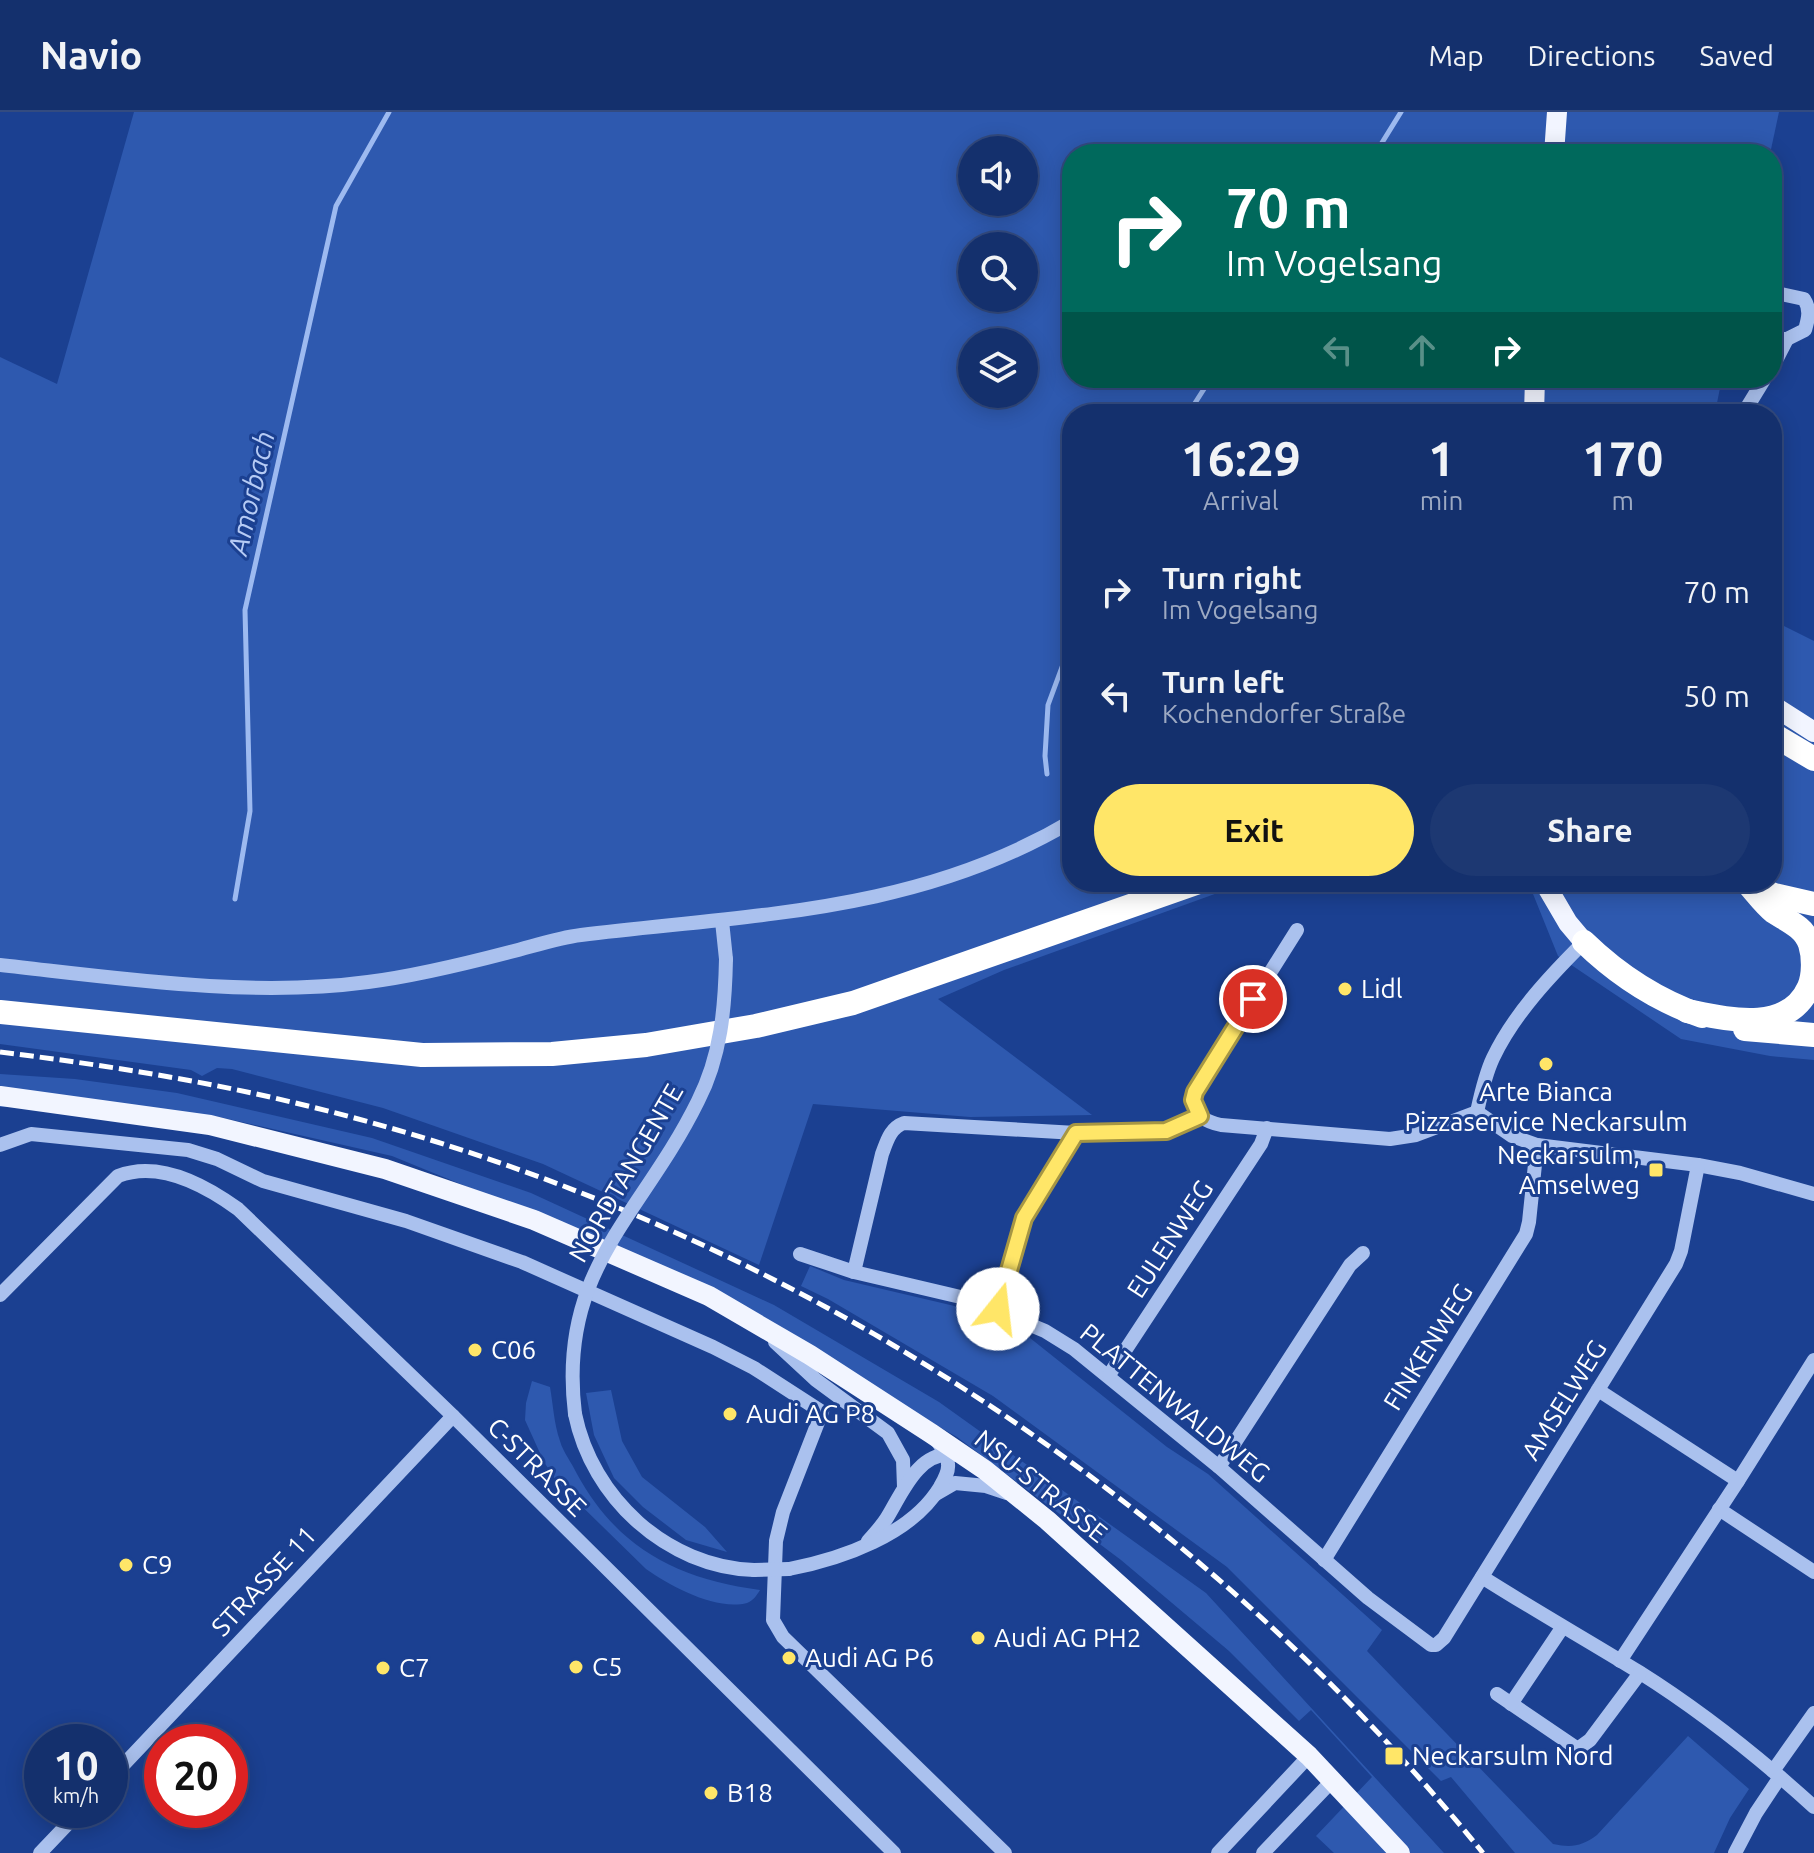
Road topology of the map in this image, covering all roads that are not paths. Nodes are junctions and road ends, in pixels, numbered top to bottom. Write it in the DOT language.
graph roads {
  1 [pos="1557,112"];
  2 [pos="1555,144"];
  3 [pos="1814,285"];
  4 [pos="1782,294"];
  5 [pos="1804,299"];
  6 [pos="1809,331"];
  7 [pos="1782,338"];
  8 [pos="1782,711"];
  9 [pos="1814,732"];
  10 [pos="1782,740"];
  11 [pos="1814,759"];
  12 [pos="1062,827"];
  13 [pos="1170,892"];
  14 [pos="1550,892"];
  15 [pos="1754,892"];
  16 [pos="1767,892"];
  17 [pos="1813,908"];
  18 [pos="722,921"];
  19 [pos="1297,930"];
  20 [pos="1584,942"];
  21 [pos="0,965"];
  22 [pos="1687,1011"];
  23 [pos="0,1012"];
  24 [pos="1814,1035"];
  25 [pos="0,1096"];
  26 [pos="1477,1112"];
  27 [pos="1200,1116"];
  28 [pos="1267,1128"];
  29 [pos="1076,1133"];
  30 [pos="0,1145"];
  31 [pos="1537,1145"];
  32 [pos="1698,1165"];
  33 [pos="1814,1194"];
  34 [pos="1363,1253"];
  35 [pos="800,1254"];
  36 [pos="854,1272"];
  37 [pos="0,1295"];
  38 [pos="998,1309"];
  39 [pos="754,1322"];
  40 [pos="1812,1368"];
  41 [pos="1109,1375"];
  42 [pos="1598,1390"];
  43 [pos="453,1416"];
  44 [pos="932,1434"];
  45 [pos="946,1454"];
  46 [pos="968,1458"];
  47 [pos="1219,1467"];
  48 [pos="1738,1481"];
  49 [pos="904,1487"];
  50 [pos="936,1494"];
  51 [pos="1016,1495"];
  52 [pos="1719,1509"];
  53 [pos="865,1544"];
  54 [pos="1324,1560"];
  55 [pos="1814,1572"];
  56 [pos="1482,1577"];
  57 [pos="1562,1628"];
  58 [pos="1436,1645"];
  59 [pos="1620,1661"];
  60 [pos="1640,1673"];
  61 [pos="1497,1694"];
  62 [pos="1511,1704"];
  63 [pos="1814,1713"];
  64 [pos="1309,1756"];
  65 [pos="128,1760"];
  66 [pos="1776,1774"];
  67 [pos="1333,1780"];
  68 [pos="1814,1807"];
  69 [pos="64,1828"];
  70 [pos="40,1853"];
  71 [pos="894,1853"];
  72 [pos="1005,1853"];
  73 [pos="1218,1853"];
  74 [pos="1263,1853"];
  75 [pos="1400,1853"];
  76 [pos="1735,1853"];
  1 -- 2 [label="main road"];
  3 -- 5 [label="street"];
  4 -- 5 [label="street"];
  5 -- 6 [label="street"];
  6 -- 7 [label="street"];
  8 -- 9 [label="main road"];
  10 -- 11 [label="highway"];
  12 -- 18 [label="street"];
  13 -- 23 [label="highway"];
  14 -- 20 [label="main road"];
  15 -- 22 [label="highway"];
  16 -- 17 [label="highway"];
  18 -- 21 [label="street"];
  18 -- 53 [label="street, NORDTANGENTE, bridge"];
  19 -- 27 [label="street"];
  20 -- 22 [label="highway"];
  20 -- 26 [label="street"];
  22 -- 24 [label="highway"];
  25 -- 39 [label="main road, NSU-STRASSE"];
  26 -- 28 [label="street"];
  26 -- 31 [label="street"];
  27 -- 28 [label="street"];
  27 -- 29 [label="street"];
  28 -- 41 [label="street, EULENWEG"];
  29 -- 36 [label="street"];
  29 -- 38 [label="street"];
  30 -- 72 [label="street"];
  31 -- 32 [label="street"];
  31 -- 54 [label="street, FINKENWEG"];
  32 -- 33 [label="street"];
  32 -- 42 [label="street, AMSELWEG"];
  34 -- 47 [label="street"];
  35 -- 36 [label="street, PLATTENWALDWEG"];
  36 -- 38 [label="street, PLATTENWALDWEG"];
  37 -- 43 [label="street, C-STRASSE"];
  38 -- 41 [label="street, PLATTENWALDWEG"];
  39 -- 44 [label="main road, NSU-STRASSE"];
  39 -- 49 [label="street"];
  40 -- 48 [label="street"];
  41 -- 47 [label="street, PLATTENWALDWEG"];
  42 -- 48 [label="street"];
  42 -- 56 [label="street, AMSELWEG"];
  43 -- 65 [label="street, STRASSE 11"];
  43 -- 71 [label="street, C-STRASSE"];
  44 -- 45 [label="street"];
  44 -- 46 [label="main road, NSU-STRASSE"];
  45 -- 46 [label="street"];
  45 -- 49 [label="street"];
  45 -- 50 [label="street"];
  46 -- 51 [label="main road, NSU-STRASSE"];
  47 -- 54 [label="street, PLATTENWALDWEG"];
  48 -- 52 [label="street"];
  49 -- 53 [label="street"];
  50 -- 51 [label="street"];
  50 -- 53 [label="street, NORDTANGENTE"];
  51 -- 64 [label="main road, NSU-STRASSE"];
  52 -- 55 [label="street"];
  52 -- 59 [label="street"];
  54 -- 58 [label="street, PLATTENWALDWEG"];
  56 -- 57 [label="street"];
  56 -- 58 [label="street, AMSELWEG"];
  57 -- 59 [label="street"];
  57 -- 62 [label="street"];
  59 -- 60 [label="street"];
  60 -- 62 [label="street"];
  60 -- 66 [label="street"];
  61 -- 62 [label="street"];
  63 -- 66 [label="street"];
  64 -- 67 [label="main road, NSU-STRASSE"];
  64 -- 73 [label="street"];
  66 -- 68 [label="street"];
  66 -- 76 [label="street"];
  67 -- 74 [label="street"];
  67 -- 75 [label="main road, NSU-STRASSE"];
  69 -- 70 [label="street"];
}
